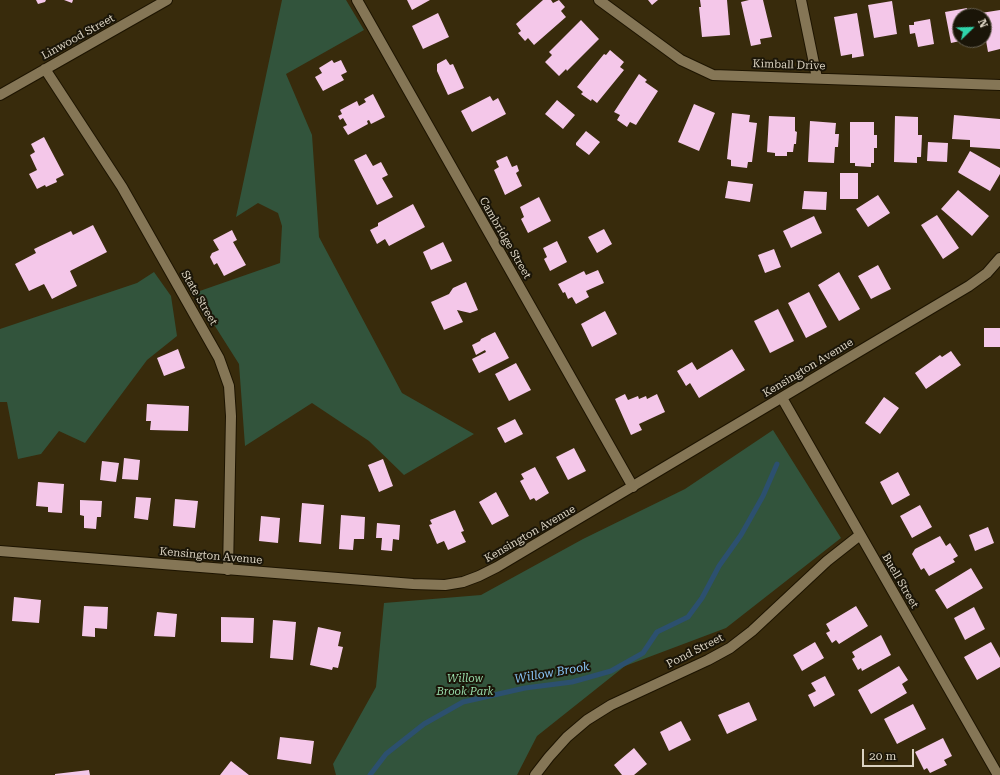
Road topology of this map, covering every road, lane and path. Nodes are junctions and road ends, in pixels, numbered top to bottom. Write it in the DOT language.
graph roads {
  1 [pos="167,0"];
  2 [pos="357,0"];
  3 [pos="600,0"];
  4 [pos="801,0"];
  5 [pos="45,69"];
  6 [pos="817,78"];
  7 [pos="1000,85"];
  8 [pos="0,95"];
  9 [pos="998,265"];
  10 [pos="782,398"];
  11 [pos="633,487"];
  12 [pos="860,535"];
  13 [pos="0,551"];
  14 [pos="228,570"];
  15 [pos="535,775"];
  16 [pos="998,775"];
  1 -- 5 [label="street, Linwood Street"];
  2 -- 11 [label="street, Cambridge Street"];
  3 -- 6 [label="street, Kimball Drive"];
  4 -- 6 [label="street"];
  5 -- 8 [label="street, Linwood Street"];
  5 -- 14 [label="street, State Street"];
  6 -- 7 [label="street, Kimball Drive"];
  9 -- 10 [label="street, Kensington Avenue"];
  10 -- 11 [label="street, Kensington Avenue"];
  10 -- 12 [label="street, Buell Street"];
  11 -- 14 [label="street, Kensington Avenue"];
  12 -- 15 [label="street, Pond Street"];
  12 -- 16 [label="street, Buell Street"];
  13 -- 14 [label="street, Kensington Avenue"];
}
